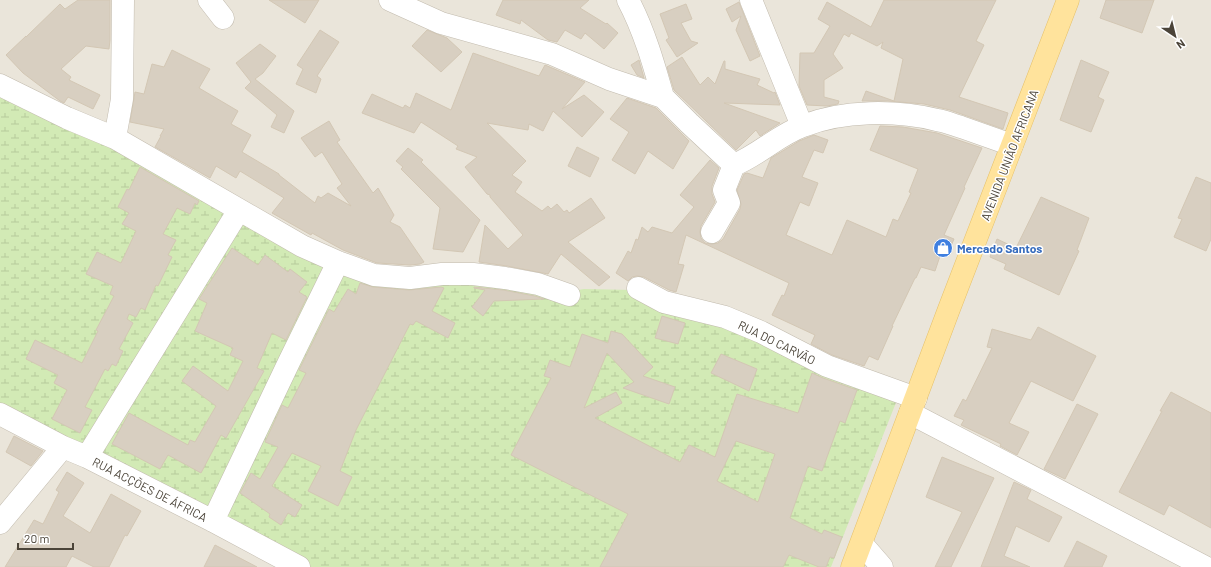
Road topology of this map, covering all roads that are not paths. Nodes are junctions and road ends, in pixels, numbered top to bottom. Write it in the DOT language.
graph roads {
  1 [pos="123,0"];
  2 [pos="209,0"];
  3 [pos="390,0"];
  4 [pos="628,0"];
  5 [pos="751,0"];
  6 [pos="1068,0"];
  7 [pos="223,18"];
  8 [pos="0,85"];
  9 [pos="663,98"];
  10 [pos="802,126"];
  11 [pos="115,138"];
  12 [pos="1012,145"];
  13 [pos="734,165"];
  14 [pos="239,210"];
  15 [pos="712,232"];
  16 [pos="338,262"];
  17 [pos="638,288"];
  18 [pos="569,296"];
  19 [pos="913,405"];
  20 [pos="0,414"];
  21 [pos="63,447"];
  22 [pos="87,457"];
  23 [pos="213,522"];
  24 [pos="0,523"];
  25 [pos="862,544"];
  26 [pos="299,567"];
  27 [pos="852,567"];
  28 [pos="882,567"];
  29 [pos="1205,567"];
  1 -- 11 [label="street"];
  2 -- 7 [label="street"];
  3 -- 9 [label="street"];
  4 -- 9 [label="street"];
  5 -- 10 [label="street"];
  6 -- 12 [label="main road, AVENIDA UNIÃO AFRICANA"];
  8 -- 11 [label="street"];
  9 -- 13 [label="street"];
  10 -- 12 [label="street"];
  10 -- 13 [label="street"];
  11 -- 14 [label="street"];
  12 -- 19 [label="main road, AVENIDA UNIÃO AFRICANA"];
  13 -- 15 [label="street"];
  14 -- 16 [label="street"];
  14 -- 22 [label="street"];
  16 -- 18 [label="street"];
  16 -- 23 [label="street"];
  17 -- 19 [label="street, RUA DO CARVÃO"];
  19 -- 25 [label="main road, AVENIDA UNIÃO AFRICANA"];
  19 -- 29 [label="street, RUA DO CARVÃO"];
  20 -- 21 [label="street, RUA ACÇÕES DE ÁFRICA"];
  21 -- 22 [label="street, RUA ACÇÕES DE ÁFRICA"];
  21 -- 24 [label="street"];
  22 -- 23 [label="street, RUA ACÇÕES DE ÁFRICA"];
  23 -- 26 [label="street, RUA ACÇÕES DE ÁFRICA"];
  25 -- 27 [label="main road, AVENIDA UNIÃO AFRICANA"];
  25 -- 28 [label="street"];
}
